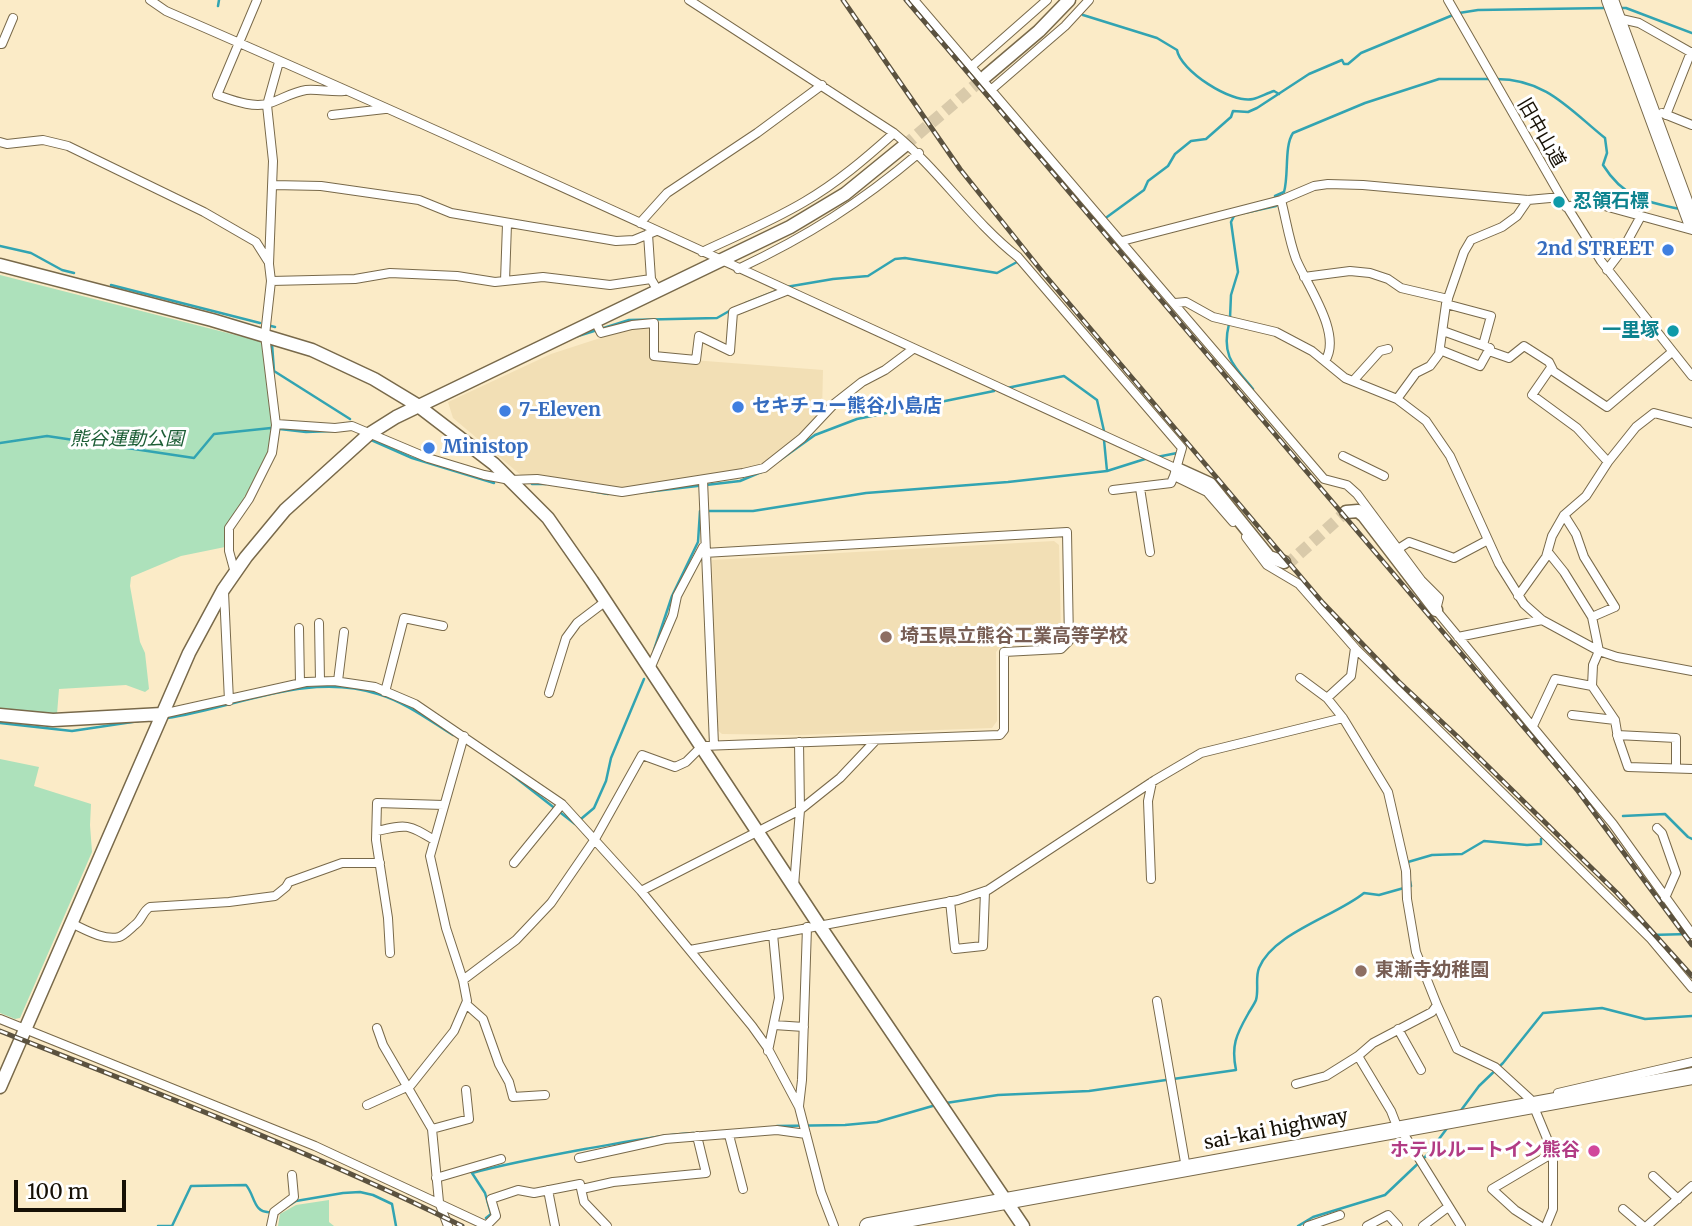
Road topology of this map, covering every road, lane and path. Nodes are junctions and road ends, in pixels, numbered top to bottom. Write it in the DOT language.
graph roads {
  1 [pos="150,0"];
  2 [pos="257,0"];
  3 [pos="689,0"];
  4 [pos="1047,0"];
  5 [pos="1069,0"];
  6 [pos="1089,0"];
  7 [pos="1448,0"];
  8 [pos="917,1"];
  9 [pos="1613,9"];
  10 [pos="13,18"];
  11 [pos="237,42"];
  12 [pos="0,44"];
  13 [pos="1691,53"];
  14 [pos="279,62"];
  15 [pos="972,66"];
  16 [pos="989,82"];
  17 [pos="822,85"];
  18 [pos="347,90"];
  19 [pos="267,104"];
  20 [pos="388,109"];
  21 [pos="1659,113"];
  22 [pos="332,114"];
  23 [pos="1692,125"];
  24 [pos="894,133"];
  25 [pos="0,142"];
  26 [pos="904,146"];
  27 [pos="919,153"];
  28 [pos="273,185"];
  29 [pos="1560,197"];
  30 [pos="1278,200"];
  31 [pos="1528,200"];
  32 [pos="1566,207"];
  33 [pos="1641,216"];
  34 [pos="1690,218"];
  35 [pos="507,223"];
  36 [pos="640,223"];
  37 [pos="652,233"];
  38 [pos="1122,241"];
  39 [pos="702,252"];
  40 [pos="722,261"];
  41 [pos="269,264"];
  42 [pos="0,265"];
  43 [pos="738,269"];
  44 [pos="1608,270"];
  45 [pos="1304,277"];
  46 [pos="651,279"];
  47 [pos="271,281"];
  48 [pos="505,281"];
  49 [pos="658,291"];
  50 [pos="786,291"];
  51 [pos="1447,301"];
  52 [pos="1175,303"];
  53 [pos="597,326"];
  54 [pos="1443,331"];
  55 [pos="265,335"];
  56 [pos="1486,348"];
  57 [pos="914,349"];
  58 [pos="1388,349"];
  59 [pos="1440,350"];
  60 [pos="1672,352"];
  61 [pos="1325,361"];
  62 [pos="1553,370"];
  63 [pos="1692,376"];
  64 [pos="1353,381"];
  65 [pos="1397,399"];
  66 [pos="417,405"];
  67 [pos="1692,423"];
  68 [pos="276,428"];
  69 [pos="367,436"];
  70 [pos="1343,456"];
  71 [pos="1608,462"];
  72 [pos="1175,473"];
  73 [pos="1384,476"];
  74 [pos="510,480"];
  75 [pos="703,480"];
  76 [pos="1140,488"];
  77 [pos="1113,490"];
  78 [pos="1346,512"];
  79 [pos="1564,514"];
  80 [pos="1488,540"];
  81 [pos="704,549"];
  82 [pos="1398,549"];
  83 [pos="1150,552"];
  84 [pos="1548,552"];
  85 [pos="1284,562"];
  86 [pos="235,573"];
  87 [pos="223,590"];
  88 [pos="1518,596"];
  89 [pos="606,601"];
  90 [pos="1436,610"];
  91 [pos="1592,617"];
  92 [pos="1542,620"];
  93 [pos="319,623"];
  94 [pos="443,626"];
  95 [pos="299,628"];
  96 [pos="344,632"];
  97 [pos="1458,637"];
  98 [pos="1355,648"];
  99 [pos="1600,651"];
  100 [pos="650,669"];
  101 [pos="1692,671"];
  102 [pos="1300,678"];
  103 [pos="320,681"];
  104 [pos="338,681"];
  105 [pos="300,683"];
  106 [pos="1592,686"];
  107 [pos="385,692"];
  108 [pos="549,694"];
  109 [pos="1327,698"];
  110 [pos="229,701"];
  111 [pos="0,715"];
  112 [pos="1573,715"];
  113 [pos="1343,718"];
  114 [pos="160,719"];
  115 [pos="1615,720"];
  116 [pos="1533,726"];
  117 [pos="1617,735"];
  118 [pos="463,739"];
  119 [pos="876,740"];
  120 [pos="799,742"];
  121 [pos="708,746"];
  122 [pos="1676,768"];
  123 [pos="1692,769"];
  124 [pos="1152,782"];
  125 [pos="444,805"];
  126 [pos="561,805"];
  127 [pos="800,810"];
  128 [pos="1657,828"];
  129 [pos="758,830"];
  130 [pos="377,831"];
  131 [pos="595,839"];
  132 [pos="434,840"];
  133 [pos="380,863"];
  134 [pos="514,863"];
  135 [pos="1151,879"];
  136 [pos="794,886"];
  137 [pos="641,891"];
  138 [pos="985,891"];
  139 [pos="1665,898"];
  140 [pos="950,901"];
  141 [pos="71,923"];
  142 [pos="813,926"];
  143 [pos="773,934"];
  144 [pos="1692,934"];
  145 [pos="690,950"];
  146 [pos="390,953"];
  147 [pos="463,980"];
  148 [pos="1692,988"];
  149 [pos="1157,1001"];
  150 [pos="466,1004"];
  151 [pos="1437,1005"];
  152 [pos="0,1019"];
  153 [pos="774,1025"];
  154 [pos="804,1027"];
  155 [pos="377,1028"];
  156 [pos="25,1029"];
  157 [pos="1398,1029"];
  158 [pos="768,1051"];
  159 [pos="1358,1056"];
  160 [pos="1692,1062"];
  161 [pos="1422,1070"];
  162 [pos="1692,1076"];
  163 [pos="1296,1084"];
  164 [pos="1692,1084"];
  165 [pos="407,1086"];
  166 [pos="0,1087"];
  167 [pos="466,1090"];
  168 [pos="545,1095"];
  169 [pos="367,1104"];
  170 [pos="1533,1105"];
  171 [pos="799,1107"];
  172 [pos="432,1129"];
  173 [pos="805,1132"];
  174 [pos="1402,1133"];
  175 [pos="729,1135"];
  176 [pos="697,1136"];
  177 [pos="1553,1153"];
  178 [pos="501,1158"];
  179 [pos="579,1158"];
  180 [pos="1186,1168"];
  181 [pos="292,1175"];
  182 [pos="1653,1176"];
  183 [pos="436,1178"];
  184 [pos="1692,1185"];
  185 [pos="582,1189"];
  186 [pos="743,1189"];
  187 [pos="548,1190"];
  188 [pos="1678,1199"];
  189 [pos="439,1202"];
  190 [pos="1009,1204"];
  191 [pos="1448,1206"];
  192 [pos="1623,1209"];
  193 [pos="1340,1215"];
  194 [pos="272,1221"];
  195 [pos="448,1226"];
  196 [pos="487,1226"];
  197 [pos="555,1226"];
  198 [pos="607,1226"];
  199 [pos="834,1226"];
  200 [pos="868,1226"];
  201 [pos="916,1226"];
  202 [pos="1023,1226"];
  203 [pos="1308,1226"];
  204 [pos="1367,1226"];
  205 [pos="1398,1226"];
  206 [pos="1423,1226"];
  207 [pos="1461,1226"];
  208 [pos="1540,1226"];
  209 [pos="1546,1226"];
  210 [pos="1645,1226"];
  1 -- 11 [label="street"];
  2 -- 11 [label="street"];
  3 -- 17 [label="street"];
  4 -- 15 [label="street"];
  5 -- 16 [label="street"];
  6 -- 16 [label="street"];
  7 -- 29 [label="street, 旧中山道"];
  8 -- 15 [label="street"];
  9 -- 13 [label="street"];
  9 -- 21 [label="highway"];
  10 -- 12 [label="street"];
  11 -- 14 [label="street"];
  11 -- 19 [label="street"];
  13 -- 21 [label="street"];
  14 -- 18 [label="street"];
  14 -- 19 [label="street"];
  15 -- 16 [label="street"];
  16 -- 38 [label="street"];
  17 -- 24 [label="street"];
  17 -- 36 [label="street"];
  18 -- 19 [label="street"];
  18 -- 20 [label="street"];
  19 -- 28 [label="street"];
  20 -- 22 [label="street"];
  20 -- 36 [label="street"];
  21 -- 23 [label="street"];
  21 -- 34 [label="highway"];
  24 -- 27 [label="street"];
  24 -- 39 [label="street"];
  25 -- 41 [label="street"];
  26 -- 40 [label="street"];
  27 -- 43 [label="street"];
  27 -- 72 [label="street"];
  28 -- 35 [label="street"];
  28 -- 41 [label="street"];
  29 -- 31 [label="street"];
  29 -- 32 [label="street, 旧中山道"];
  30 -- 31 [label="street"];
  30 -- 38 [label="street"];
  30 -- 45 [label="street"];
  31 -- 51 [label="street"];
  32 -- 33 [label="street"];
  32 -- 44 [label="street, 旧中山道"];
  33 -- 34 [label="street"];
  33 -- 44 [label="street"];
  35 -- 37 [label="street"];
  35 -- 48 [label="street"];
  36 -- 37 [label="street"];
  37 -- 39 [label="street"];
  37 -- 46 [label="street"];
  38 -- 52 [label="street"];
  39 -- 40 [label="street"];
  40 -- 43 [label="street"];
  40 -- 49 [label="street"];
  41 -- 47 [label="street"];
  42 -- 55 [label="street"];
  43 -- 50 [label="street"];
  44 -- 60 [label="street, 旧中山道"];
  45 -- 51 [label="street"];
  45 -- 61 [label="street"];
  46 -- 48 [label="street"];
  46 -- 49 [label="street"];
  47 -- 48 [label="street"];
  47 -- 55 [label="street"];
  49 -- 53 [label="street"];
  50 -- 53 [label="street"];
  50 -- 57 [label="street"];
  51 -- 54 [label="street"];
  51 -- 56 [label="street"];
  52 -- 61 [label="street"];
  52 -- 82 [label="street"];
  53 -- 66 [label="street"];
  54 -- 56 [label="street"];
  54 -- 59 [label="street"];
  55 -- 66 [label="street"];
  55 -- 68 [label="street"];
  56 -- 59 [label="street"];
  56 -- 62 [label="street"];
  57 -- 72 [label="street"];
  57 -- 75 [label="street"];
  58 -- 64 [label="street"];
  59 -- 65 [label="street"];
  60 -- 62 [label="street"];
  60 -- 63 [label="street, 旧中山道"];
  61 -- 64 [label="street"];
  62 -- 71 [label="street"];
  64 -- 65 [label="street"];
  65 -- 80 [label="street"];
  66 -- 69 [label="street"];
  66 -- 74 [label="street"];
  67 -- 71 [label="street"];
  68 -- 69 [label="street"];
  68 -- 86 [label="street"];
  69 -- 74 [label="street"];
  69 -- 86 [label="street"];
  70 -- 73 [label="street"];
  71 -- 79 [label="street"];
  72 -- 76 [label="street"];
  72 -- 85 [label="street"];
  72 -- 98 [label="street"];
  74 -- 75 [label="street"];
  74 -- 89 [label="street"];
  75 -- 81 [label="street"];
  76 -- 77 [label="street"];
  76 -- 83 [label="street"];
  78 -- 90 [label="street"];
  79 -- 84 [label="street"];
  79 -- 91 [label="street"];
  80 -- 82 [label="street"];
  80 -- 88 [label="street"];
  81 -- 100 [label="street"];
  81 -- 119 [label="street"];
  81 -- 121 [label="street"];
  82 -- 90 [label="street"];
  84 -- 88 [label="street"];
  84 -- 91 [label="street"];
  86 -- 87 [label="street"];
  87 -- 110 [label="street"];
  87 -- 114 [label="street"];
  88 -- 92 [label="street"];
  89 -- 100 [label="street"];
  89 -- 108 [label="street"];
  90 -- 97 [label="street"];
  91 -- 99 [label="street"];
  92 -- 97 [label="street"];
  92 -- 99 [label="street"];
  93 -- 103 [label="street"];
  94 -- 107 [label="street"];
  95 -- 105 [label="street"];
  96 -- 104 [label="street"];
  97 -- 116 [label="street"];
  98 -- 109 [label="street"];
  98 -- 148 [label="street"];
  99 -- 101 [label="street"];
  99 -- 106 [label="street"];
  100 -- 121 [label="street"];
  102 -- 109 [label="street"];
  103 -- 104 [label="street"];
  103 -- 105 [label="street"];
  104 -- 107 [label="street"];
  105 -- 110 [label="street"];
  106 -- 115 [label="street"];
  106 -- 116 [label="street"];
  107 -- 118 [label="street"];
  109 -- 113 [label="street"];
  110 -- 114 [label="street"];
  111 -- 114 [label="street"];
  112 -- 115 [label="street"];
  113 -- 124 [label="street"];
  113 -- 151 [label="street"];
  114 -- 141 [label="street"];
  115 -- 117 [label="street"];
  116 -- 139 [label="street"];
  117 -- 122 [label="street"];
  117 -- 122 [label="street"];
  118 -- 125 [label="street"];
  118 -- 126 [label="street"];
  119 -- 120 [label="street"];
  119 -- 127 [label="street"];
  120 -- 121 [label="street"];
  120 -- 127 [label="street"];
  121 -- 129 [label="street"];
  121 -- 131 [label="street"];
  122 -- 123 [label="street"];
  124 -- 135 [label="street"];
  124 -- 138 [label="street"];
  125 -- 130 [label="street"];
  125 -- 132 [label="street"];
  126 -- 131 [label="street"];
  126 -- 134 [label="street"];
  127 -- 129 [label="street"];
  127 -- 136 [label="street"];
  128 -- 139 [label="street"];
  129 -- 136 [label="street"];
  129 -- 137 [label="street"];
  130 -- 132 [label="street"];
  130 -- 133 [label="street"];
  131 -- 137 [label="street"];
  131 -- 147 [label="street"];
  132 -- 147 [label="street"];
  133 -- 141 [label="street"];
  133 -- 146 [label="street"];
  136 -- 142 [label="street"];
  137 -- 145 [label="street"];
  138 -- 140 [label="street"];
  138 -- 140 [label="street"];
  139 -- 144 [label="street"];
  140 -- 142 [label="street"];
  141 -- 156 [label="street"];
  142 -- 143 [label="street"];
  142 -- 154 [label="street"];
  142 -- 190 [label="street"];
  143 -- 145 [label="street"];
  143 -- 153 [label="street"];
  145 -- 158 [label="street"];
  147 -- 150 [label="street"];
  149 -- 180 [label="street"];
  150 -- 165 [label="street"];
  150 -- 168 [label="street"];
  151 -- 157 [label="street"];
  151 -- 170 [label="street"];
  152 -- 156 [label="street"];
  153 -- 154 [label="street"];
  153 -- 158 [label="street"];
  154 -- 171 [label="street"];
  155 -- 165 [label="street"];
  156 -- 166 [label="street"];
  156 -- 189 [label="street"];
  157 -- 159 [label="street"];
  157 -- 161 [label="street"];
  158 -- 171 [label="street"];
  159 -- 163 [label="street"];
  159 -- 174 [label="street"];
  160 -- 170 [label="street"];
  162 -- 170 [label="highway, sai-kai highway"];
  164 -- 170 [label="highway, sai-kai highway"];
  165 -- 169 [label="street"];
  165 -- 172 [label="street"];
  167 -- 172 [label="street"];
  170 -- 174 [label="highway, sai-kai highway"];
  170 -- 177 [label="street"];
  171 -- 173 [label="street"];
  172 -- 183 [label="street"];
  173 -- 175 [label="street"];
  173 -- 199 [label="street"];
  174 -- 180 [label="highway, sai-kai highway"];
  174 -- 190 [label="highway, sai-kai highway"];
  174 -- 191 [label="street"];
  175 -- 176 [label="street"];
  175 -- 186 [label="street"];
  176 -- 179 [label="street"];
  176 -- 185 [label="street"];
  177 -- 208 [label="street"];
  177 -- 209 [label="street"];
  178 -- 183 [label="street"];
  180 -- 190 [label="highway, sai-kai highway"];
  181 -- 194 [label="street"];
  182 -- 188 [label="street"];
  183 -- 189 [label="street"];
  184 -- 188 [label="street"];
  185 -- 187 [label="street"];
  185 -- 198 [label="street"];
  187 -- 196 [label="street"];
  187 -- 197 [label="street"];
  188 -- 210 [label="street"];
  189 -- 195 [label="street"];
  189 -- 196 [label="street"];
  190 -- 200 [label="highway, sai-kai highway"];
  190 -- 201 [label="highway, sai-kai highway"];
  190 -- 202 [label="street"];
  191 -- 206 [label="street"];
  191 -- 207 [label="street"];
  192 -- 210 [label="street"];
  193 -- 203 [label="street"];
  204 -- 205 [label="street"];
}
